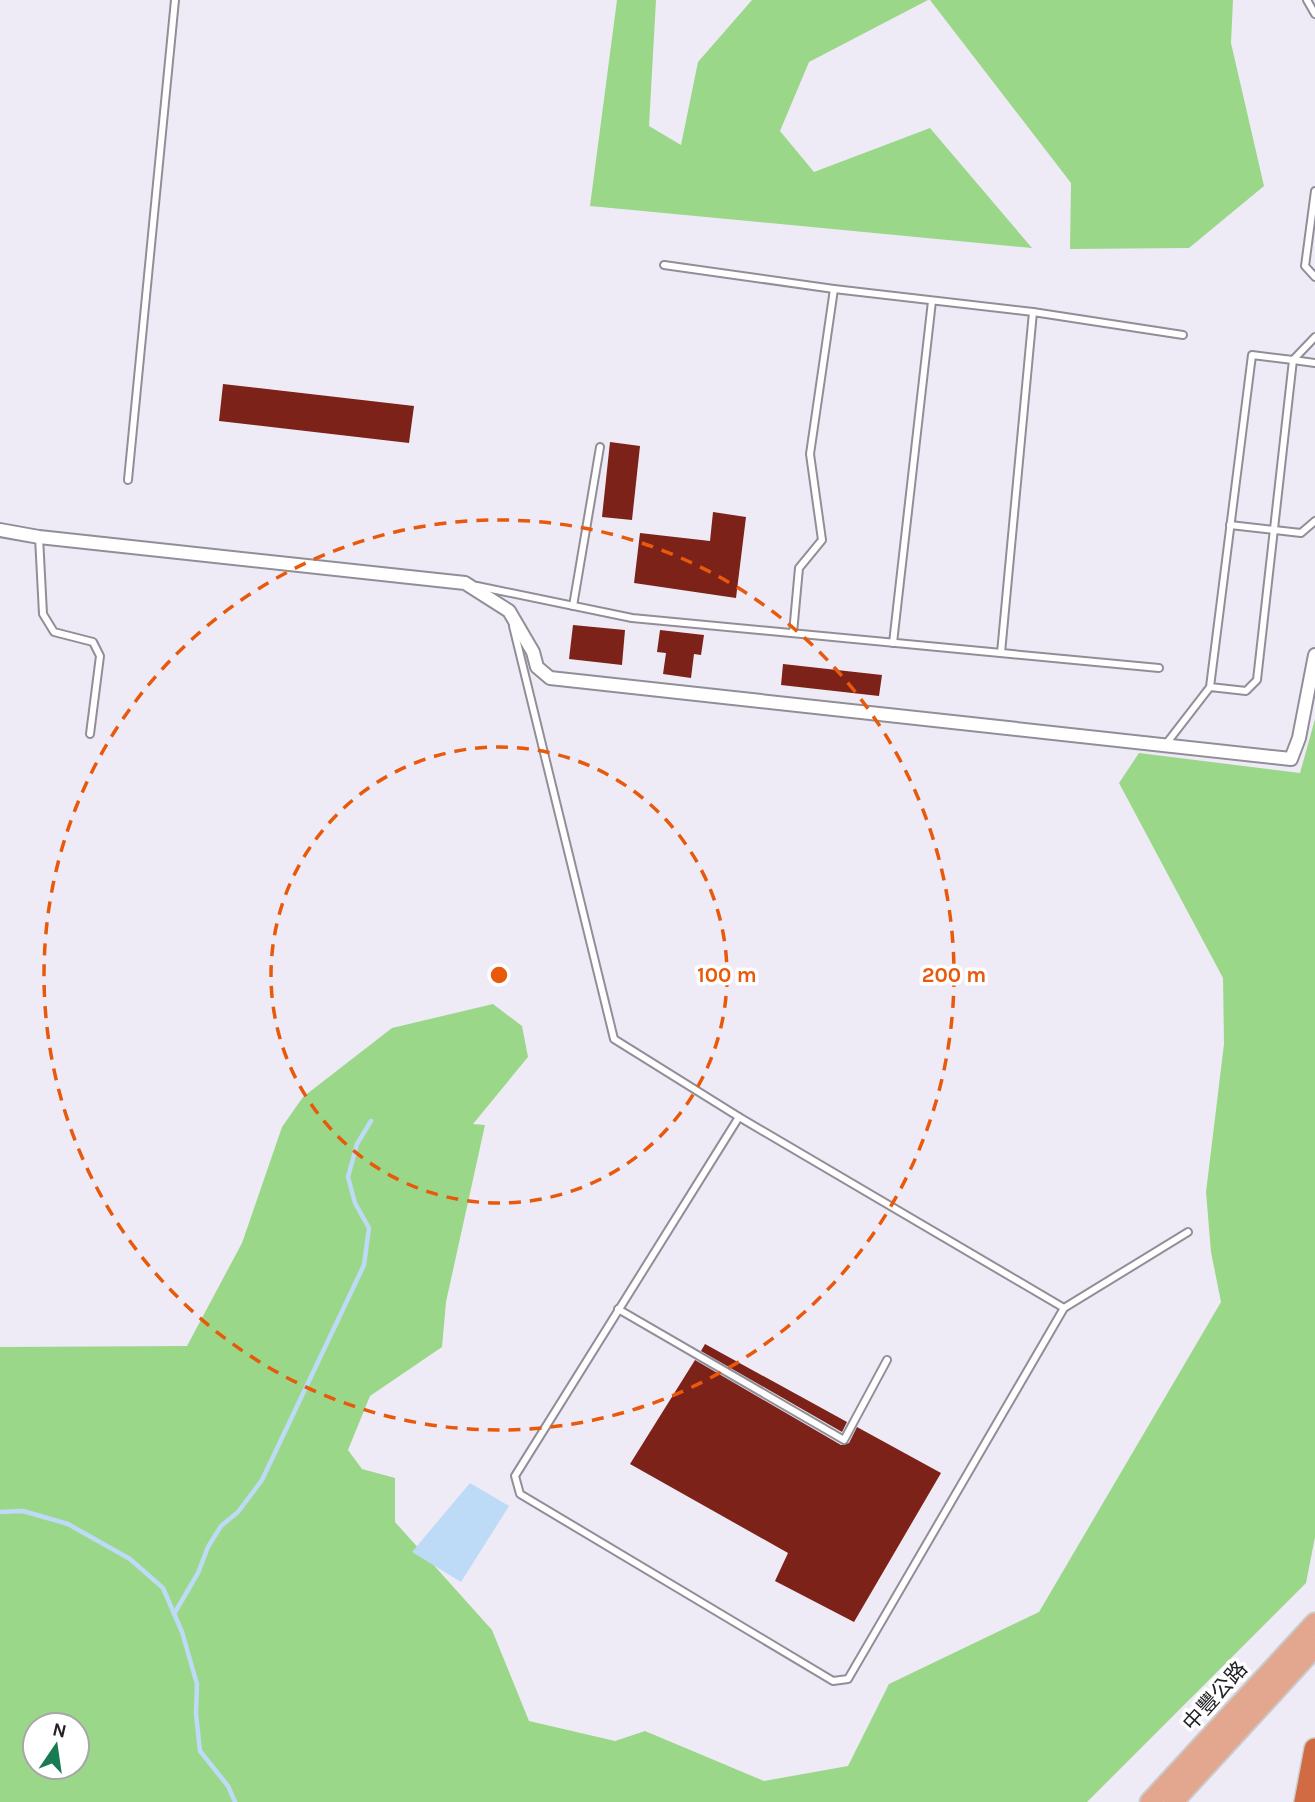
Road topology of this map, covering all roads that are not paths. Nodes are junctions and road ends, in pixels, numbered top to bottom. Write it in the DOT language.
graph roads {
  1 [pos="175,0"];
  2 [pos="1307,0"];
  3 [pos="1315,14"];
  4 [pos="1315,191"];
  5 [pos="664,265"];
  6 [pos="1315,277"];
  7 [pos="834,289"];
  8 [pos="932,301"];
  9 [pos="1033,312"];
  10 [pos="1183,335"];
  11 [pos="1315,337"];
  12 [pos="1293,360"];
  13 [pos="1315,362"];
  14 [pos="600,447"];
  15 [pos="128,480"];
  16 [pos="1315,521"];
  17 [pos="1230,524"];
  18 [pos="0,530"];
  19 [pos="1274,530"];
  20 [pos="39,537"];
  21 [pos="465,583"];
  22 [pos="573,606"];
  23 [pos="509,611"];
  24 [pos="793,633"];
  25 [pos="893,643"];
  26 [pos="1001,653"];
  27 [pos="1315,655"];
  28 [pos="1159,668"];
  29 [pos="1210,687"];
  30 [pos="90,734"];
  31 [pos="1164,745"];
  32 [pos="739,1117"];
  33 [pos="1188,1232"];
  34 [pos="1064,1308"];
  35 [pos="618,1309"];
  36 [pos="887,1360"];
  37 [pos="1315,1623"];
  38 [pos="1315,1647"];
  39 [pos="1315,1749"];
  40 [pos="1171,1795"];
  41 [pos="1150,1802"];
  42 [pos="1305,1802"];
  1 -- 15 [label="lane"];
  2 -- 3 [label="lane"];
  4 -- 6 [label="lane"];
  5 -- 7 [label="lane"];
  7 -- 8 [label="lane"];
  7 -- 24 [label="lane"];
  8 -- 9 [label="lane"];
  8 -- 25 [label="lane"];
  9 -- 10 [label="lane"];
  9 -- 26 [label="lane"];
  11 -- 12 [label="lane"];
  12 -- 13 [label="lane"];
  12 -- 17 [label="lane"];
  12 -- 19 [label="lane"];
  14 -- 22 [label="lane"];
  16 -- 19 [label="lane"];
  17 -- 19 [label="lane"];
  17 -- 29 [label="lane"];
  18 -- 20 [label="street"];
  19 -- 29 [label="lane"];
  20 -- 21 [label="street"];
  20 -- 30 [label="lane"];
  21 -- 22 [label="lane"];
  21 -- 23 [label="street"];
  22 -- 24 [label="lane"];
  23 -- 31 [label="street"];
  23 -- 32 [label="lane"];
  24 -- 25 [label="lane"];
  25 -- 26 [label="lane"];
  26 -- 28 [label="lane"];
  27 -- 31 [label="street"];
  29 -- 31 [label="lane"];
  32 -- 34 [label="lane"];
  32 -- 35 [label="lane"];
  33 -- 34 [label="lane"];
  34 -- 35 [label="lane"];
  35 -- 36 [label="lane"];
  37 -- 40 [label="main road, 中豐公路"];
  38 -- 40 [label="main road, 中豐公路"];
  39 -- 42 [label="highway"];
  40 -- 41 [label="main road, 中豐公路"];
}
